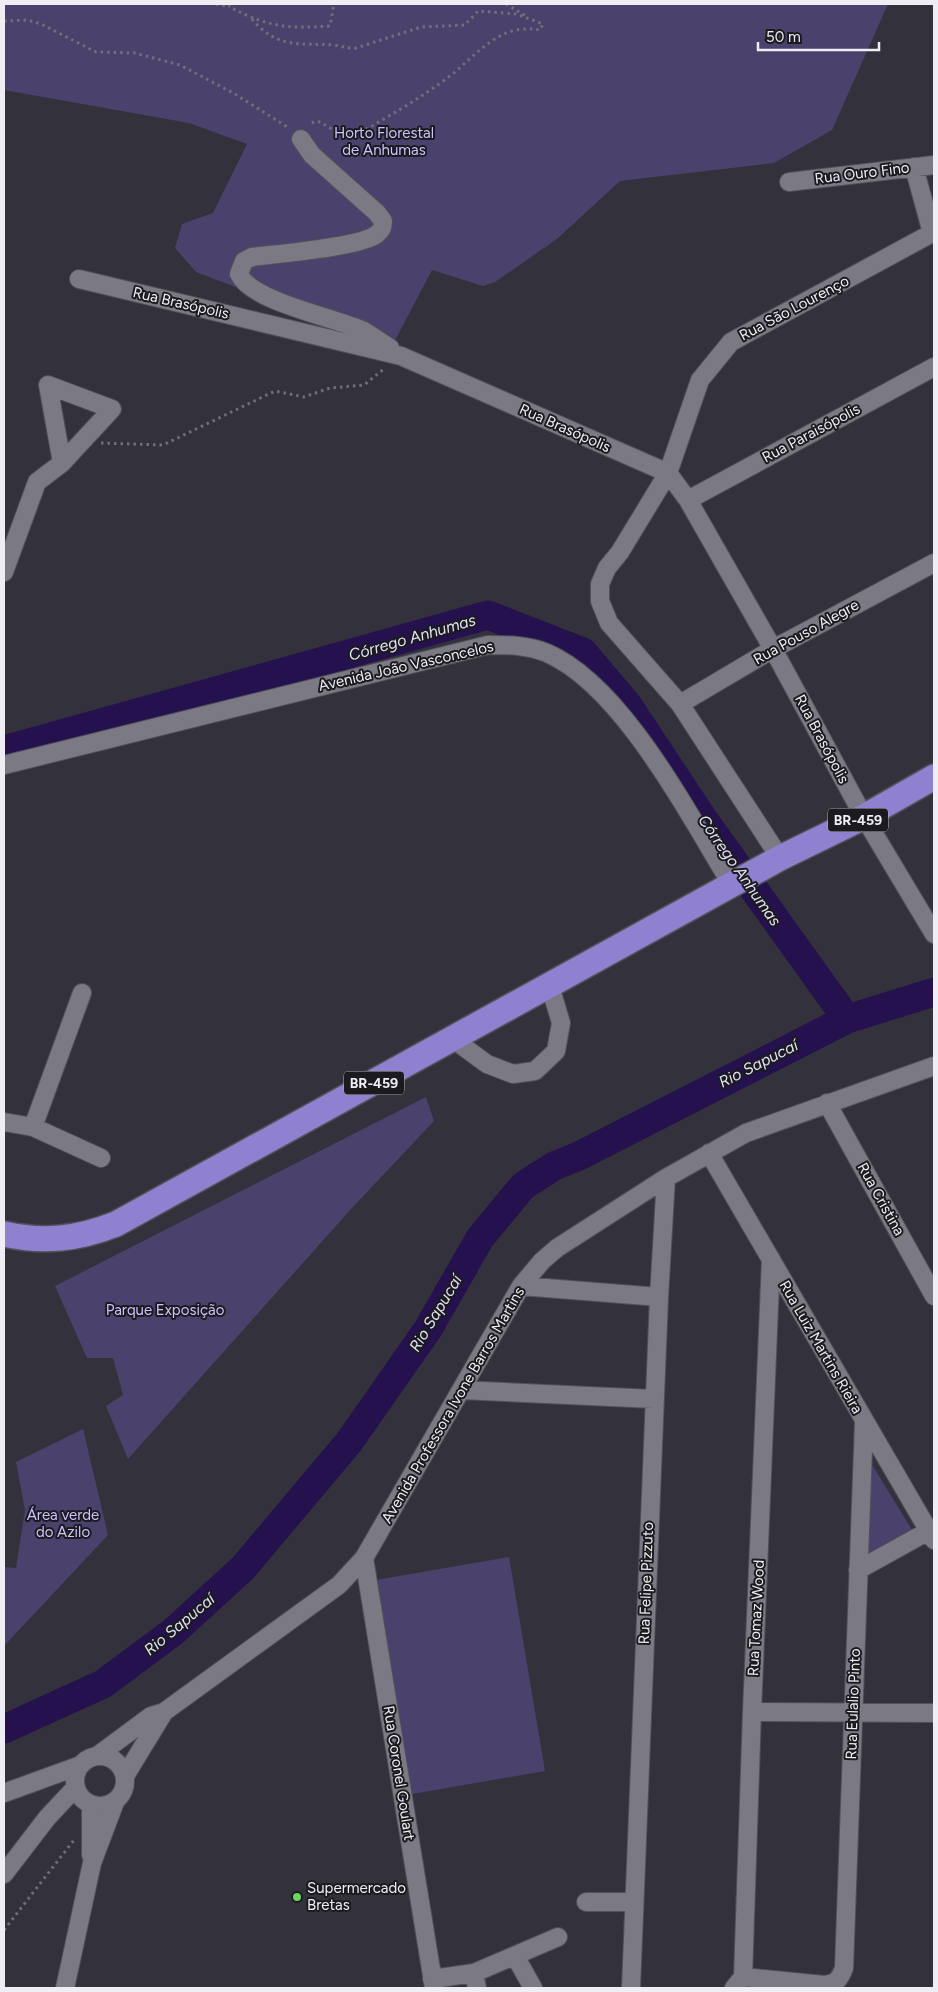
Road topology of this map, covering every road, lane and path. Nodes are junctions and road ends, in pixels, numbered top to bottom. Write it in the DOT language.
graph roads {
  1 [pos="216,4"];
  2 [pos="334,4"];
  3 [pos="506,4"];
  4 [pos="229,6"];
  5 [pos="252,19"];
  6 [pos="530,19"];
  7 [pos="4,21"];
  8 [pos="301,139"];
  9 [pos="934,165"];
  10 [pos="914,167"];
  11 [pos="789,182"];
  12 [pos="933,232"];
  13 [pos="79,279"];
  14 [pos="401,356"];
  15 [pos="934,366"];
  16 [pos="80,443"];
  17 [pos="62,463"];
  18 [pos="668,474"];
  19 [pos="688,500"];
  20 [pos="934,563"];
  21 [pos="4,572"];
  22 [pos="773,649"];
  23 [pos="680,704"];
  24 [pos="4,765"];
  25 [pos="934,778"];
  26 [pos="864,818"];
  27 [pos="774,861"];
  28 [pos="737,882"];
  29 [pos="926,905"];
  30 [pos="934,934"];
  31 [pos="550,986"];
  32 [pos="82,994"];
  33 [pos="453,1039"];
  34 [pos="934,1066"];
  35 [pos="827,1103"];
  36 [pos="4,1122"];
  37 [pos="32,1127"];
  38 [pos="709,1153"];
  39 [pos="101,1158"];
  40 [pos="666,1178"];
  41 [pos="4,1234"];
  42 [pos="771,1259"];
  43 [pos="520,1286"];
  44 [pos="934,1296"];
  45 [pos="658,1297"];
  46 [pos="461,1390"];
  47 [pos="654,1399"];
  48 [pos="864,1422"];
  49 [pos="933,1533"];
  50 [pos="364,1558"];
  51 [pos="858,1570"];
  52 [pos="164,1712"];
  53 [pos="752,1712"];
  54 [pos="934,1713"];
  55 [pos="853,1714"];
  56 [pos="97,1756"];
  57 [pos="81,1765"];
  58 [pos="125,1776"];
  59 [pos="76,1787"];
  60 [pos="4,1793"];
  61 [pos="115,1802"];
  62 [pos="90,1812"];
  63 [pos="92,1863"];
  64 [pos="4,1874"];
  65 [pos="586,1902"];
  66 [pos="633,1902"];
  67 [pos="4,1930"];
  68 [pos="558,1937"];
  69 [pos="515,1956"];
  70 [pos="476,1981"];
  71 [pos="738,1982"];
  72 [pos="433,1984"];
  73 [pos="65,1988"];
  74 [pos="533,1988"];
  75 [pos="631,1988"];
  1 -- 4 [label="path"];
  2 -- 5 [label="path"];
  3 -- 6 [label="path"];
  4 -- 5 [label="path"];
  5 -- 6 [label="path"];
  6 -- 8 [label="path"];
  7 -- 8 [label="path"];
  8 -- 14 [label="street"];
  9 -- 10 [label="street, Rua Ouro Fino"];
  10 -- 11 [label="street, Rua Ouro Fino"];
  10 -- 12 [label="street"];
  12 -- 18 [label="street, Rua São Lourenço"];
  13 -- 14 [label="street, Rua Brasópolis"];
  14 -- 16 [label="path"];
  14 -- 18 [label="street, Rua Brasópolis"];
  15 -- 19 [label="street, Rua Paraisópolis"];
  16 -- 17 [label="street"];
  16 -- 17 [label="street"];
  17 -- 21 [label="street"];
  18 -- 19 [label="street, Rua Brasópolis"];
  18 -- 23 [label="street, Rua São Lourenço"];
  19 -- 22 [label="street, Rua Brasópolis"];
  20 -- 22 [label="street, Rua Pouso Alegre"];
  22 -- 23 [label="street, Rua Pouso Alegre"];
  22 -- 26 [label="street, Rua Brasópolis"];
  23 -- 27 [label="street, Rua São Lourenço"];
  24 -- 28 [label="street, Avenida João Vasconcelos"];
  25 -- 26 [label="highway, BR-459"];
  26 -- 27 [label="highway, BR-459"];
  26 -- 29 [label="street, Rua Brasópolis"];
  27 -- 28 [label="highway, BR-459"];
  28 -- 31 [label="highway, BR-459"];
  29 -- 30 [label="street, Rua Brasópolis"];
  31 -- 33 [label="highway, BR-459"];
  31 -- 33 [label="street"];
  32 -- 37 [label="street"];
  33 -- 41 [label="highway, BR-459"];
  34 -- 35 [label="street, Avenida Professora Ivone Barros Martins"];
  35 -- 38 [label="street, Avenida Professora Ivone Barros Martins"];
  35 -- 44 [label="street, Rua Cristina"];
  36 -- 37 [label="street"];
  37 -- 39 [label="street"];
  38 -- 40 [label="street, Avenida Professora Ivone Barros Martins"];
  38 -- 42 [label="street, Rua Luiz Martins Rieira"];
  40 -- 43 [label="street, Avenida Professora Ivone Barros Martins"];
  40 -- 45 [label="street, Rua Felipe Pizzuto"];
  42 -- 48 [label="street, Rua Luiz Martins Rieira"];
  42 -- 53 [label="street, Rua Tomaz Wood"];
  43 -- 45 [label="street"];
  43 -- 46 [label="street, Avenida Professora Ivone Barros Martins"];
  45 -- 47 [label="street, Rua Felipe Pizzuto"];
  46 -- 47 [label="street"];
  46 -- 50 [label="street, Avenida Professora Ivone Barros Martins"];
  47 -- 66 [label="street, Rua Felipe Pizzuto"];
  48 -- 49 [label="street, Rua Luiz Martins Rieira"];
  48 -- 51 [label="street, Rua Eulalio Pinto"];
  49 -- 51 [label="street"];
  50 -- 52 [label="street, Avenida Professora Ivone Barros Martins"];
  50 -- 72 [label="street, Rua Coronel Goulart"];
  51 -- 55 [label="street, Rua Eulalio Pinto"];
  52 -- 56 [label="street, Avenida Professora Ivone Barros Martins"];
  52 -- 58 [label="street, Avenida Professora Ivone Barros Martins"];
  53 -- 55 [label="street"];
  53 -- 71 [label="street, Rua Tomaz Wood"];
  54 -- 55 [label="street"];
  55 -- 71 [label="street, Rua Eulalio Pinto"];
  56 -- 57 [label="street"];
  56 -- 58 [label="street"];
  57 -- 59 [label="street"];
  57 -- 60 [label="street"];
  58 -- 61 [label="street"];
  59 -- 62 [label="street"];
  59 -- 64 [label="street"];
  61 -- 62 [label="street"];
  61 -- 63 [label="street"];
  62 -- 63 [label="street"];
  62 -- 67 [label="path"];
  63 -- 73 [label="street"];
  65 -- 66 [label="street"];
  66 -- 75 [label="street, Rua Felipe Pizzuto"];
  68 -- 69 [label="street"];
  69 -- 70 [label="street"];
  69 -- 74 [label="street"];
  70 -- 72 [label="street"];
}
